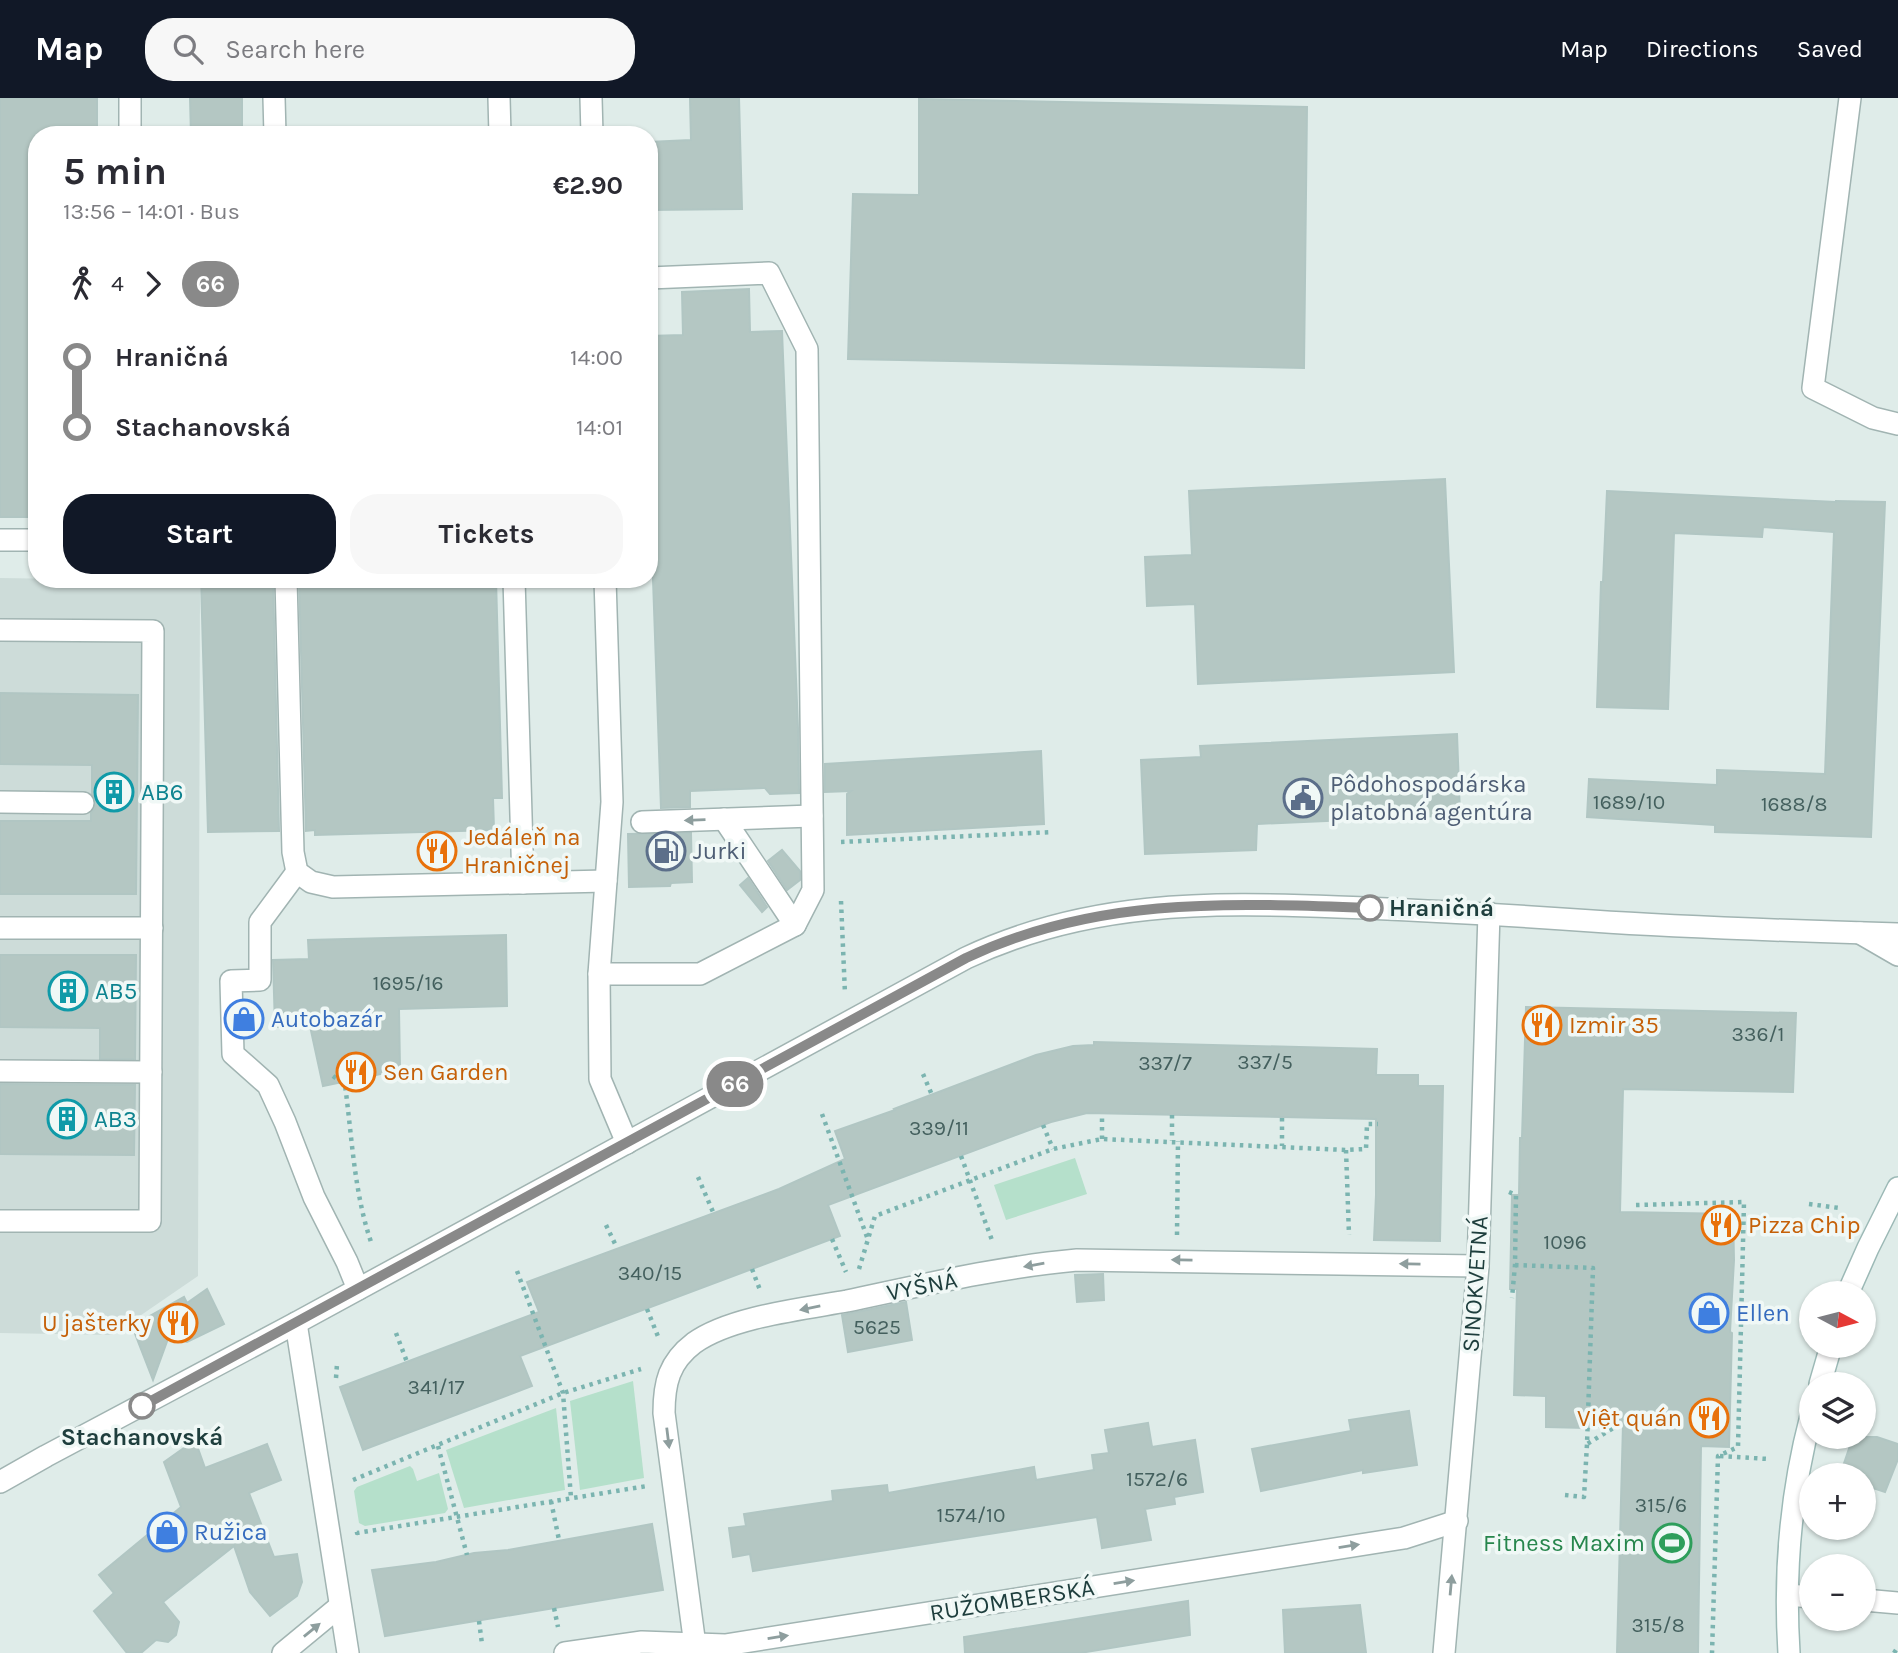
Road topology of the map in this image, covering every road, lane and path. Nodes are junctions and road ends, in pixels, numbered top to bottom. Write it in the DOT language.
graph roads {
  1 [pos="130,98"];
  2 [pos="274,98"];
  3 [pos="499,98"];
  4 [pos="591,98"];
  5 [pos="1850,98"];
  6 [pos="130,126"];
  7 [pos="275,126"];
  8 [pos="500,126"];
  9 [pos="592,126"];
  10 [pos="658,278"];
  11 [pos="1898,424"];
  12 [pos="0,540"];
  13 [pos="28,540"];
  14 [pos="286,588"];
  15 [pos="513,588"];
  16 [pos="606,588"];
  17 [pos="0,630"];
  18 [pos="0,802"];
  19 [pos="83,803"];
  20 [pos="812,816"];
  21 [pos="724,819"];
  22 [pos="642,822"];
  23 [pos="1052,832"];
  24 [pos="839,853"];
  25 [pos="296,872"];
  26 [pos="606,881"];
  27 [pos="523,883"];
  28 [pos="841,897"];
  29 [pos="1489,913"];
  30 [pos="794,925"];
  31 [pos="0,928"];
  32 [pos="152,928"];
  33 [pos="1860,933"];
  34 [pos="1898,934"];
  35 [pos="1898,955"];
  36 [pos="599,974"];
  37 [pos="845,998"];
  38 [pos="0,1071"];
  39 [pos="151,1072"];
  40 [pos="923,1074"];
  41 [pos="333,1076"];
  42 [pos="932,1095"];
  43 [pos="822,1114"];
  44 [pos="1102,1114"];
  45 [pos="1172,1115"];
  46 [pos="1282,1118"];
  47 [pos="1378,1124"];
  48 [pos="1043,1125"];
  49 [pos="1102,1139"];
  50 [pos="1175,1141"];
  51 [pos="627,1143"];
  52 [pos="1282,1146"];
  53 [pos="1053,1149"];
  54 [pos="1346,1150"];
  55 [pos="961,1156"];
  56 [pos="698,1177"];
  57 [pos="971,1180"];
  58 [pos="1898,1188"];
  59 [pos="1516,1195"];
  60 [pos="1809,1204"];
  61 [pos="1636,1205"];
  62 [pos="1839,1208"];
  63 [pos="713,1212"];
  64 [pos="0,1220"];
  65 [pos="606,1225"];
  66 [pos="1177,1235"];
  67 [pos="1349,1236"];
  68 [pos="867,1237"];
  69 [pos="832,1239"];
  70 [pos="994,1247"];
  71 [pos="373,1248"];
  72 [pos="617,1248"];
  73 [pos="1515,1265"];
  74 [pos="1478,1266"];
  75 [pos="752,1269"];
  76 [pos="858,1270"];
  77 [pos="517,1271"];
  78 [pos="846,1273"];
  79 [pos="1853,1281"];
  80 [pos="358,1289"];
  81 [pos="761,1291"];
  82 [pos="1512,1298"];
  83 [pos="647,1309"];
  84 [pos="296,1323"];
  85 [pos="396,1333"];
  86 [pos="659,1340"];
  87 [pos="407,1362"];
  88 [pos="641,1369"];
  89 [pos="563,1393"];
  90 [pos="1633,1416"];
  91 [pos="1587,1444"];
  92 [pos="438,1446"];
  93 [pos="1804,1449"];
  94 [pos="1718,1456"];
  95 [pos="1768,1459"];
  96 [pos="353,1480"];
  97 [pos="0,1482"];
  98 [pos="651,1485"];
  99 [pos="1564,1495"];
  100 [pos="571,1498"];
  101 [pos="551,1501"];
  102 [pos="457,1516"];
  103 [pos="1457,1521"];
  104 [pos="357,1533"];
  105 [pos="559,1539"];
  106 [pos="467,1555"];
  107 [pos="1788,1595"];
  108 [pos="1799,1596"];
  109 [pos="1876,1601"];
  110 [pos="1898,1602"];
  111 [pos="340,1606"];
  112 [pos="554,1608"];
  113 [pos="478,1621"];
  114 [pos="559,1632"];
  115 [pos="482,1644"];
  116 [pos="1898,1647"];
  117 [pos="695,1649"];
  118 [pos="283,1653"];
  119 [pos="348,1653"];
  120 [pos="565,1653"];
  121 [pos="1444,1653"];
  122 [pos="1712,1653"];
  123 [pos="1789,1653"];
  124 [pos="1894,1653"];
  1 -- 6 [label="street"];
  2 -- 7 [label="street"];
  3 -- 8 [label="street"];
  4 -- 9 [label="street"];
  5 -- 11 [label="street"];
  10 -- 20 [label="street"];
  12 -- 13 [label="street"];
  14 -- 25 [label="street"];
  15 -- 27 [label="street"];
  16 -- 26 [label="street"];
  17 -- 32 [label="street"];
  18 -- 19 [label="street"];
  20 -- 21 [label="street"];
  20 -- 30 [label="street"];
  21 -- 22 [label="street, one-way"];
  21 -- 30 [label="street"];
  23 -- 24 [label="path"];
  25 -- 27 [label="street"];
  25 -- 80 [label="street"];
  26 -- 27 [label="street"];
  26 -- 36 [label="street"];
  28 -- 37 [label="path"];
  29 -- 33 [label="street"];
  29 -- 51 [label="street"];
  29 -- 74 [label="street, SINOKVETNÁ"];
  30 -- 36 [label="street"];
  31 -- 32 [label="street"];
  32 -- 39 [label="street"];
  33 -- 34 [label="street"];
  33 -- 35 [label="street"];
  36 -- 51 [label="street"];
  38 -- 39 [label="street"];
  39 -- 64 [label="street"];
  40 -- 42 [label="path"];
  41 -- 71 [label="path"];
  43 -- 68 [label="path"];
  44 -- 49 [label="path"];
  45 -- 50 [label="path"];
  46 -- 52 [label="path"];
  47 -- 54 [label="path"];
  48 -- 53 [label="path"];
  49 -- 50 [label="path"];
  49 -- 53 [label="path"];
  50 -- 52 [label="path"];
  50 -- 66 [label="path"];
  51 -- 80 [label="street"];
  52 -- 54 [label="path"];
  53 -- 57 [label="path"];
  54 -- 67 [label="path"];
  55 -- 57 [label="path"];
  56 -- 63 [label="path"];
  57 -- 68 [label="path"];
  57 -- 70 [label="path"];
  58 -- 79 [label="street"];
  59 -- 73 [label="path"];
  60 -- 62 [label="path"];
  61 -- 94 [label="path"];
  65 -- 72 [label="path"];
  68 -- 76 [label="path"];
  69 -- 78 [label="path"];
  73 -- 82 [label="path"];
  73 -- 91 [label="path"];
  74 -- 103 [label="street, SINOKVETNÁ"];
  74 -- 117 [label="street, VYŠNÁ, one-way"];
  75 -- 81 [label="path"];
  77 -- 89 [label="path"];
  80 -- 84 [label="street"];
  83 -- 86 [label="path"];
  84 -- 97 [label="street"];
  84 -- 111 [label="street"];
  85 -- 87 [label="path"];
  88 -- 89 [label="path"];
  89 -- 92 [label="path"];
  89 -- 100 [label="path"];
  90 -- 91 [label="path"];
  91 -- 99 [label="path"];
  92 -- 96 [label="path"];
  92 -- 102 [label="path"];
  93 -- 107 [label="street"];
  94 -- 95 [label="path"];
  94 -- 122 [label="path"];
  98 -- 100 [label="path"];
  100 -- 101 [label="path"];
  101 -- 102 [label="path"];
  101 -- 105 [label="path"];
  102 -- 104 [label="path"];
  102 -- 106 [label="path"];
  117 -- 103 [label="street, RUŽOMBERSKÁ, one-way"];
  121 -- 103 [label="street, SINOKVETNÁ, one-way"];
  107 -- 108 [label="street"];
  107 -- 123 [label="street"];
  109 -- 110 [label="street"];
  118 -- 111 [label="street, one-way"];
  111 -- 119 [label="street"];
  112 -- 114 [label="path"];
  113 -- 115 [label="path"];
  116 -- 124 [label="path"];
  117 -- 120 [label="street, RUŽOMBERSKÁ"];
}
